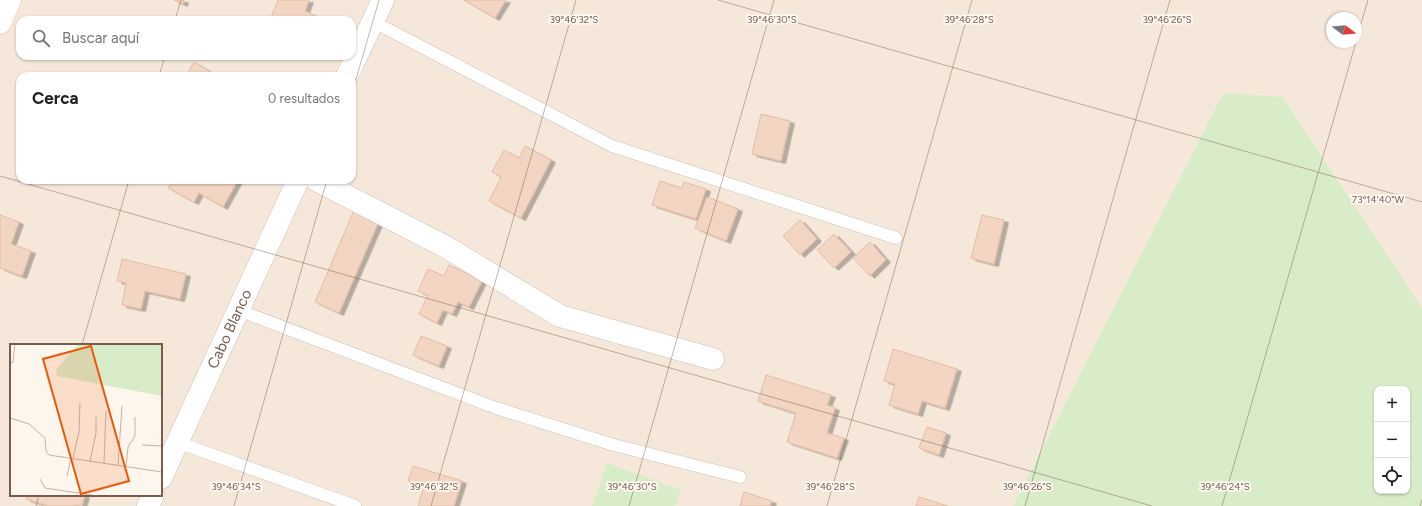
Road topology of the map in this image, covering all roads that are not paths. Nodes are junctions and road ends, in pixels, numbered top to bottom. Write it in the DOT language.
graph roads {
  1 [pos="10,0"];
  2 [pos="383,0"];
  3 [pos="372,21"];
  4 [pos="0,23"];
  5 [pos="356,56"];
  6 [pos="354,60"];
  7 [pos="349,72"];
  8 [pos="296,184"];
  9 [pos="324,184"];
  10 [pos="896,238"];
  11 [pos="238,310"];
  12 [pos="713,359"];
  13 [pos="177,442"];
  14 [pos="162,476"];
  15 [pos="740,477"];
  16 [pos="153,496"];
  17 [pos="148,506"];
  18 [pos="355,506"];
  1 -- 4 [label="street"];
  2 -- 3 [label="street"];
  3 -- 5 [label="street"];
  3 -- 10 [label="lane"];
  6 -- 7 [label="street"];
  8 -- 11 [label="street, Cabo Blanco"];
  9 -- 12 [label="street"];
  11 -- 13 [label="street, Cabo Blanco"];
  11 -- 15 [label="lane"];
  13 -- 14 [label="street, Cabo Blanco"];
  13 -- 18 [label="lane"];
  16 -- 17 [label="street"];
}
